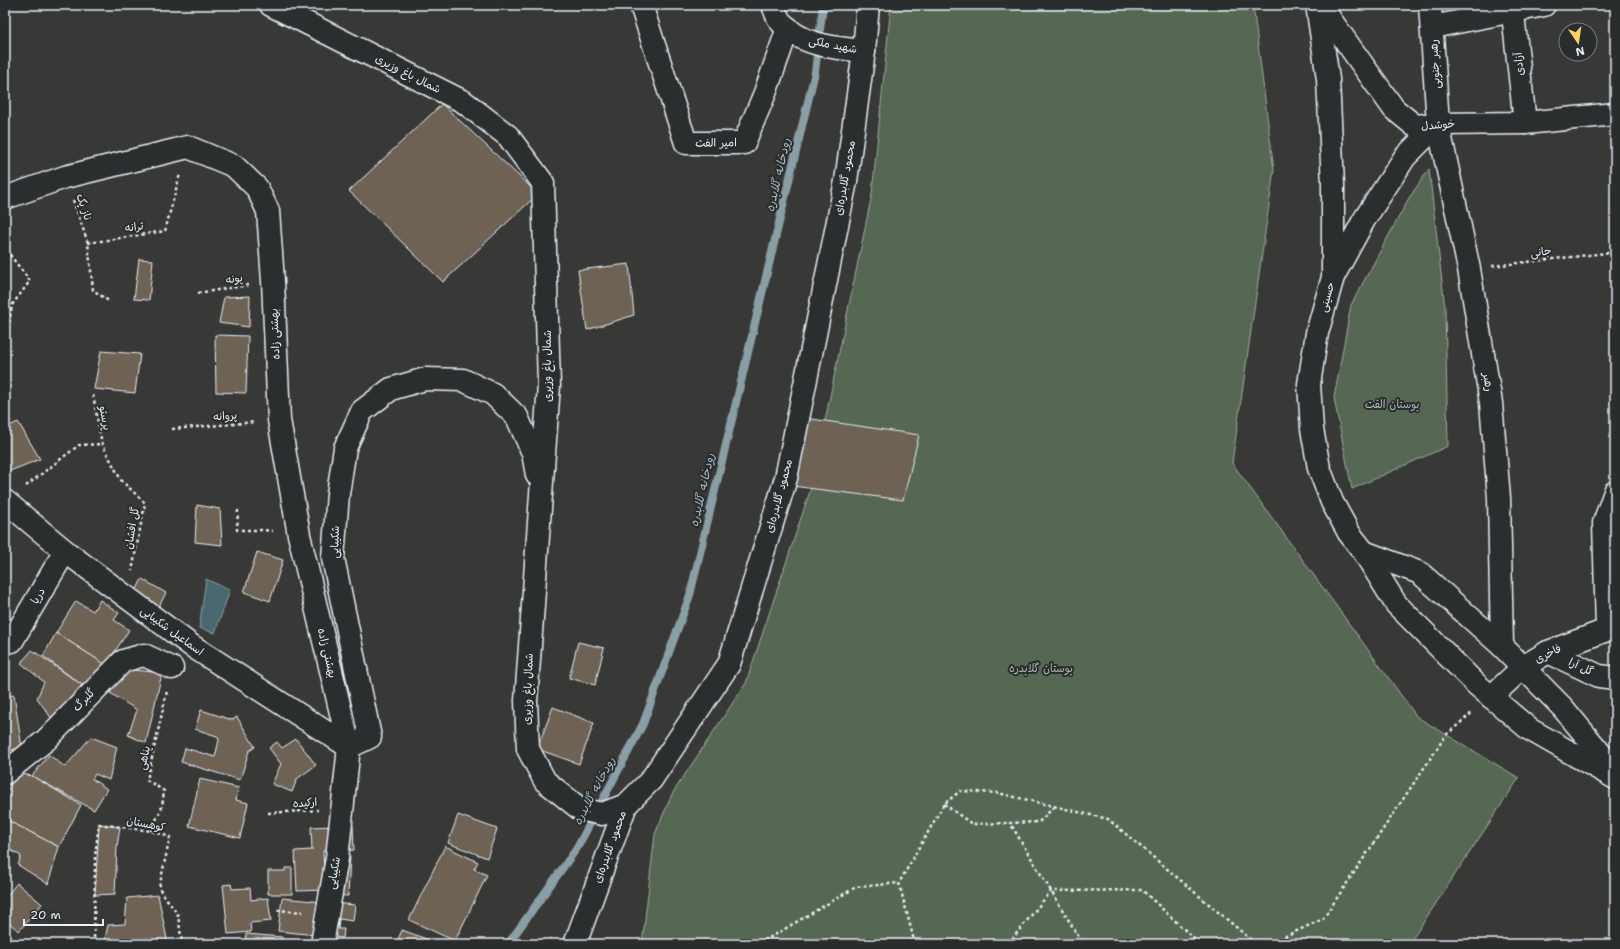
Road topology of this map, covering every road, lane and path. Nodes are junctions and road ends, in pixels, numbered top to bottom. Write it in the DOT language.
graph roads {
  1 [pos="271,5"];
  2 [pos="641,5"];
  3 [pos="773,5"];
  4 [pos="868,5"];
  5 [pos="1318,5"];
  6 [pos="1430,5"];
  7 [pos="1544,5"];
  8 [pos="1513,8"];
  9 [pos="1432,27"];
  10 [pos="795,34"];
  11 [pos="864,51"];
  12 [pos="1615,114"];
  13 [pos="1525,123"];
  14 [pos="1438,124"];
  15 [pos="188,147"];
  16 [pos="65,177"];
  17 [pos="5,198"];
  18 [pos="88,242"];
  19 [pos="5,244"];
  20 [pos="1615,252"];
  21 [pos="1469,269"];
  22 [pos="1333,277"];
  23 [pos="273,281"];
  24 [pos="198,293"];
  25 [pos="110,302"];
  26 [pos="5,349"];
  27 [pos="93,395"];
  28 [pos="279,420"];
  29 [pos="172,429"];
  30 [pos="102,444"];
  31 [pos="1615,492"];
  32 [pos="541,498"];
  33 [pos="6,501"];
  34 [pos="238,510"];
  35 [pos="300,535"];
  36 [pos="65,551"];
  37 [pos="1364,552"];
  38 [pos="127,599"];
  39 [pos="1611,628"];
  40 [pos="12,641"];
  41 [pos="188,643"];
  42 [pos="1502,646"];
  43 [pos="1548,652"];
  44 [pos="1523,667"];
  45 [pos="171,673"];
  46 [pos="1615,678"];
  47 [pos="1491,697"];
  48 [pos="349,747"];
  49 [pos="1615,771"];
  50 [pos="5,773"];
  51 [pos="1615,778"];
  52 [pos="944,804"];
  53 [pos="626,805"];
  54 [pos="1054,807"];
  55 [pos="342,808"];
  56 [pos="268,813"];
  57 [pos="1010,823"];
  58 [pos="151,831"];
  59 [pos="899,883"];
  60 [pos="1051,891"];
  61 [pos="94,944"];
  62 [pos="182,944"];
  63 [pos="322,944"];
  64 [pos="575,944"];
  65 [pos="759,944"];
  66 [pos="916,944"];
  67 [pos="1008,944"];
  68 [pos="1083,944"];
  69 [pos="1200,944"];
  70 [pos="1256,944"];
  71 [pos="1268,944"];
  1 -- 32 [label="street, شمال باغ وزیری"];
  2 -- 10 [label="street, امیر الفت"];
  3 -- 10 [label="street"];
  4 -- 11 [label="street, محمود گلابدره‌ای"];
  5 -- 14 [label="street, خوشدل"];
  5 -- 22 [label="street, حسینی"];
  6 -- 9 [label="street, رهبر جنوبی"];
  7 -- 8 [label="street"];
  8 -- 9 [label="street"];
  8 -- 13 [label="street, آزادی"];
  9 -- 14 [label="street, رهبر جنوبی"];
  10 -- 11 [label="street, شهید ملکی"];
  11 -- 53 [label="street, محمود گلابدره‌ای"];
  12 -- 13 [label="street, خوشدل"];
  13 -- 14 [label="street, خوشدل"];
  14 -- 21 [label="street, رهبر"];
  14 -- 22 [label="street"];
  15 -- 16 [label="street"];
  15 -- 18 [label="path, ترانه"];
  15 -- 23 [label="street, بهشتی زاده"];
  16 -- 17 [label="street"];
  16 -- 18 [label="path, ناز یک"];
  18 -- 25 [label="path"];
  19 -- 26 [label="path"];
  20 -- 21 [label="path, جانی"];
  21 -- 42 [label="street, رهبر"];
  22 -- 37 [label="street, حسینی"];
  23 -- 24 [label="path, پونه"];
  23 -- 28 [label="street, بهشتی زاده"];
  27 -- 30 [label="path, پرستو"];
  28 -- 29 [label="path, پروانه"];
  28 -- 35 [label="street, بهشتی زاده"];
  30 -- 33 [label="path"];
  30 -- 38 [label="path, گل افشان"];
  31 -- 39 [label="street"];
  32 -- 48 [label="street, شکیبایی"];
  32 -- 53 [label="street, شمال باغ وزیری"];
  33 -- 36 [label="street, اسماعیل شکیبایی"];
  34 -- 35 [label="path"];
  35 -- 48 [label="street, بهشتی زاده"];
  36 -- 38 [label="street, اسماعیل شکیبایی"];
  36 -- 40 [label="street, دریا"];
  37 -- 42 [label="street"];
  37 -- 47 [label="street, حسینی"];
  38 -- 41 [label="street, اسماعیل شکیبایی"];
  39 -- 43 [label="street, فاخری"];
  41 -- 45 [label="street"];
  41 -- 48 [label="street, اسماعیل شکیبایی"];
  42 -- 44 [label="street"];
  43 -- 44 [label="street, فاخری"];
  43 -- 46 [label="street, گل آرا"];
  44 -- 47 [label="street, فاخری"];
  44 -- 49 [label="street"];
  45 -- 50 [label="street, گلبرگ"];
  45 -- 58 [label="path, پناهی"];
  47 -- 51 [label="street, حسینی"];
  47 -- 71 [label="path"];
  48 -- 55 [label="street, شکیبایی"];
  52 -- 54 [label="path"];
  52 -- 57 [label="path"];
  52 -- 59 [label="path"];
  53 -- 64 [label="street, محمود گلابدره‌ای"];
  54 -- 57 [label="path"];
  54 -- 70 [label="path"];
  55 -- 56 [label="path, ارکیده"];
  55 -- 63 [label="street, شکیبایی"];
  57 -- 60 [label="path"];
  58 -- 61 [label="path, کوهستان"];
  58 -- 62 [label="path, کوهستان"];
  59 -- 65 [label="path"];
  59 -- 66 [label="path"];
  60 -- 67 [label="path"];
  60 -- 68 [label="path"];
  60 -- 69 [label="path"];
}
